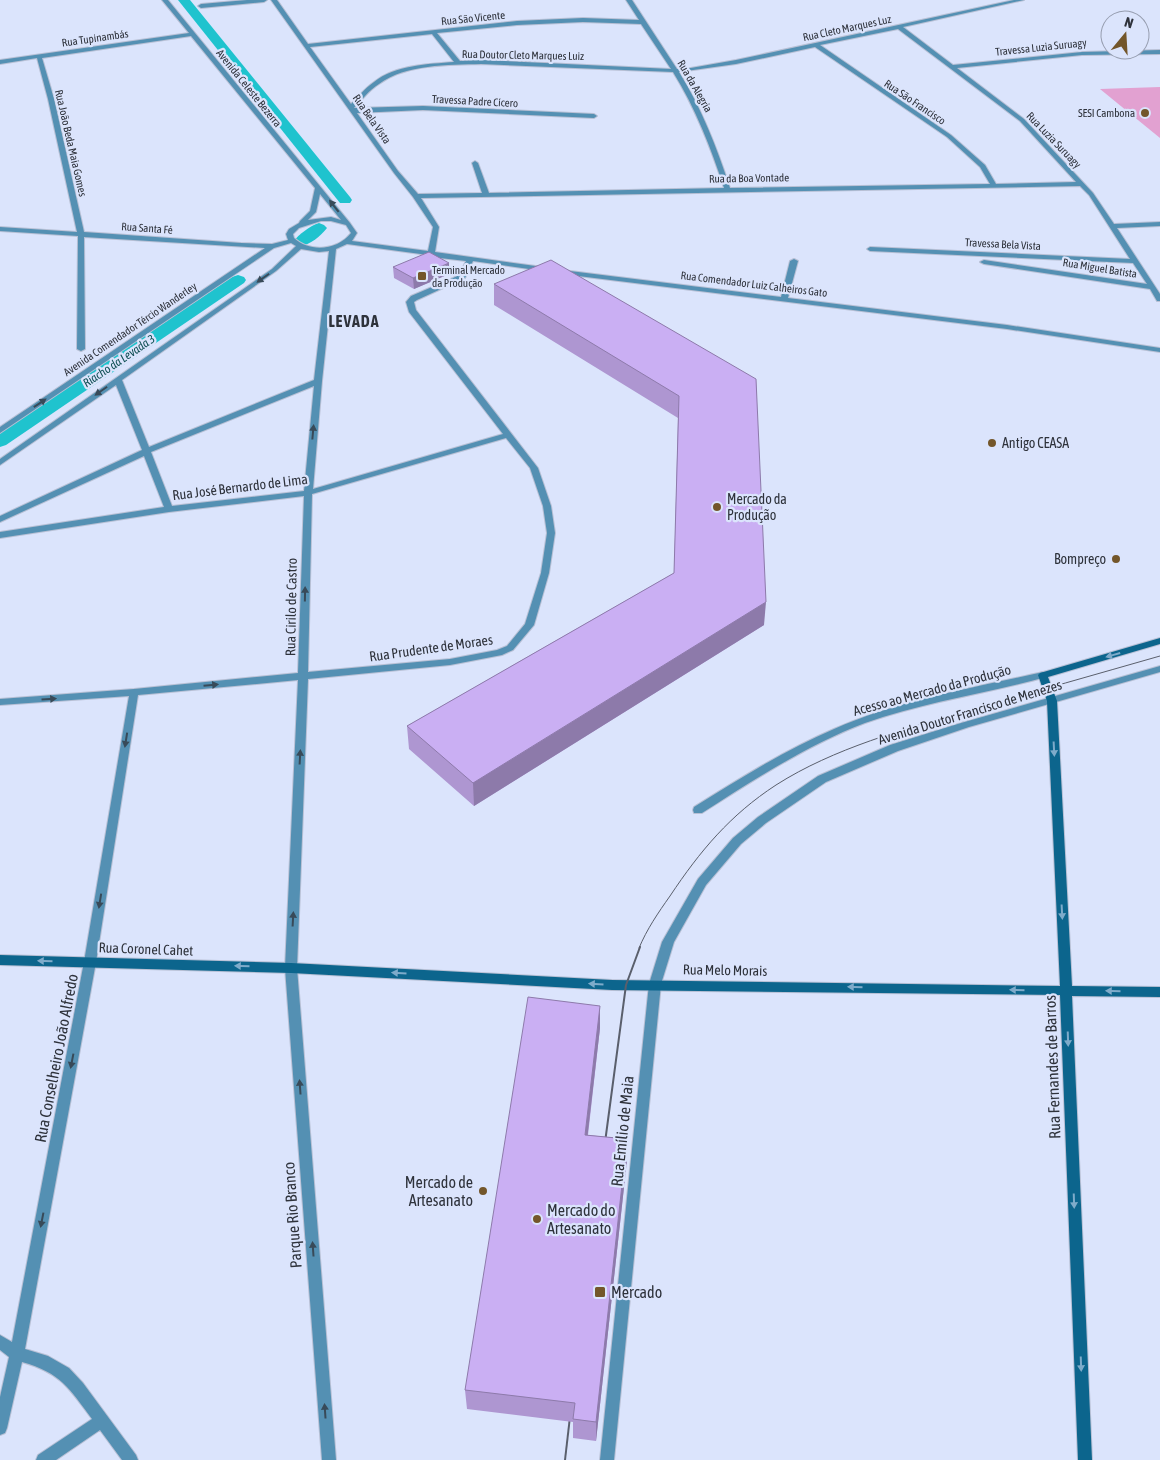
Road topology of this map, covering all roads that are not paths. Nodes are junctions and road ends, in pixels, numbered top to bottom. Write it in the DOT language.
graph roads {
  1 [pos="165,0"];
  2 [pos="264,0"];
  3 [pos="274,0"];
  4 [pos="629,0"];
  5 [pos="1021,0"];
  6 [pos="201,6"];
  7 [pos="641,22"];
  8 [pos="899,27"];
  9 [pos="433,32"];
  10 [pos="192,34"];
  11 [pos="816,45"];
  12 [pos="308,46"];
  13 [pos="1160,52"];
  14 [pos="38,57"];
  15 [pos="0,62"];
  16 [pos="458,63"];
  17 [pos="954,67"];
  18 [pos="676,71"];
  19 [pos="353,109"];
  20 [pos="594,116"];
  21 [pos="475,164"];
  22 [pos="1082,184"];
  23 [pos="994,185"];
  24 [pos="318,189"];
  25 [pos="728,189"];
  26 [pos="486,194"];
  27 [pos="416,196"];
  28 [pos="301,224"];
  29 [pos="348,224"];
  30 [pos="1160,224"];
  31 [pos="1112,226"];
  32 [pos="0,229"];
  33 [pos="81,234"];
  34 [pos="346,242"];
  35 [pos="296,244"];
  36 [pos="272,246"];
  37 [pos="333,247"];
  38 [pos="870,249"];
  39 [pos="431,255"];
  40 [pos="470,260"];
  41 [pos="1135,261"];
  42 [pos="794,262"];
  43 [pos="984,262"];
  44 [pos="548,270"];
  45 [pos="558,271"];
  46 [pos="1152,288"];
  47 [pos="784,299"];
  48 [pos="1160,299"];
  49 [pos="81,349"];
  50 [pos="1160,350"];
  51 [pos="118,380"];
  52 [pos="318,381"];
  53 [pos="0,431"];
  54 [pos="507,435"];
  55 [pos="145,452"];
  56 [pos="0,462"];
  57 [pos="308,493"];
  58 [pos="169,509"];
  59 [pos="0,519"];
  60 [pos="0,535"];
  61 [pos="1160,642"];
  62 [pos="1160,669"];
  63 [pos="1043,675"];
  64 [pos="304,677"];
  65 [pos="134,692"];
  66 [pos="1052,700"];
  67 [pos="0,702"];
  68 [pos="698,810"];
  69 [pos="0,960"];
  70 [pos="90,962"];
  71 [pos="291,968"];
  72 [pos="655,984"];
  73 [pos="1066,990"];
  74 [pos="1160,992"];
  75 [pos="0,1342"];
  76 [pos="17,1354"];
  77 [pos="101,1421"];
  78 [pos="0,1428"];
  79 [pos="43,1460"];
  80 [pos="131,1460"];
  81 [pos="329,1460"];
  82 [pos="606,1460"];
  83 [pos="1085,1460"];
  1 -- 10 [label="street, Avenida Celeste Bezerra"];
  2 -- 6 [label="street"];
  3 -- 12 [label="street, Rua Bela Vista"];
  4 -- 7 [label="street, Rua da Alegria"];
  5 -- 8 [label="street, Rua Cleto Marques Luz"];
  7 -- 9 [label="street, Rua São Vicente"];
  7 -- 18 [label="street, Rua da Alegria"];
  8 -- 11 [label="street, Rua Cleto Marques Luz"];
  8 -- 17 [label="street, Rua Luzia Suruagy"];
  9 -- 12 [label="street, Rua São Vicente"];
  9 -- 16 [label="street"];
  10 -- 14 [label="street, Rua Tupinambás"];
  10 -- 24 [label="street, Avenida Celeste Bezerra"];
  11 -- 18 [label="street, Rua Cleto Marques Luz"];
  11 -- 23 [label="street, Rua São Francisco"];
  12 -- 19 [label="street, Rua Bela Vista"];
  13 -- 17 [label="street, Travessa Luzia Suruagy"];
  14 -- 15 [label="street, Rua Tupinambás"];
  14 -- 33 [label="street, Rua João Beda Maia Gomes"];
  16 -- 18 [label="street, Rua Doutor Cleto Marques Luiz"];
  16 -- 19 [label="street, Rua Doutor Cleto Marques Luiz"];
  17 -- 22 [label="street, Rua Luzia Suruagy"];
  18 -- 25 [label="street, Rua da Alegria"];
  19 -- 20 [label="street, Travessa Padre Cícero"];
  19 -- 27 [label="street, Rua Bela Vista"];
  21 -- 26 [label="street"];
  22 -- 23 [label="street, Rua da Boa Vontade"];
  22 -- 31 [label="street, Rua Luzia Suruagy"];
  23 -- 25 [label="street, Rua da Boa Vontade"];
  24 -- 28 [label="street"];
  29 -- 24 [label="street, Avenida Celeste Bezerra, one-way"];
  25 -- 26 [label="street, Rua da Boa Vontade"];
  26 -- 27 [label="street, Rua da Boa Vontade"];
  27 -- 39 [label="street, Rua Bela Vista"];
  28 -- 29 [label="street"];
  28 -- 35 [label="street"];
  29 -- 34 [label="street"];
  30 -- 31 [label="street"];
  31 -- 41 [label="street, Rua Luzia Suruagy"];
  32 -- 33 [label="street, Rua Santa Fé"];
  33 -- 36 [label="street, Rua Santa Fé"];
  33 -- 49 [label="street, Rua João Beda Maia Gomes"];
  34 -- 37 [label="street, Rua Santa Fé"];
  34 -- 39 [label="street"];
  35 -- 36 [label="street, Rua Santa Fé"];
  35 -- 37 [label="street, Rua Santa Fé"];
  35 -- 51 [label="street, one-way"];
  53 -- 36 [label="street, Avenida Comendador Tércio Wanderley, one-way"];
  37 -- 52 [label="street, Rua Cirilo de Castro"];
  38 -- 41 [label="street, Travessa Bela Vista"];
  39 -- 40 [label="street"];
  40 -- 44 [label="street"];
  40 -- 54 [label="street, Rua Prudente de Moraes"];
  41 -- 46 [label="street, Rua Luzia Suruagy"];
  42 -- 47 [label="street"];
  43 -- 46 [label="street, Rua Miguel Batista"];
  45 -- 47 [label="street, Rua Comendador Luiz Calheiros Gato"];
  46 -- 48 [label="street, Rua Luzia Suruagy"];
  47 -- 50 [label="street, Rua Comendador Luiz Calheiros Gato"];
  51 -- 55 [label="street"];
  51 -- 56 [label="street, one-way"];
  52 -- 55 [label="street"];
  57 -- 52 [label="street, Rua Cirilo de Castro, one-way"];
  54 -- 57 [label="street, Rua José Bernardo de Lima"];
  54 -- 64 [label="street, Rua Prudente de Moraes"];
  55 -- 58 [label="street"];
  55 -- 59 [label="street"];
  57 -- 58 [label="street, Rua José Bernardo de Lima"];
  64 -- 57 [label="street, Rua Cirilo de Castro, one-way"];
  58 -- 60 [label="street, Rua José Bernardo de Lima"];
  61 -- 63 [label="street, one-way"];
  62 -- 66 [label="street, Avenida Doutor Francisco de Menezes"];
  63 -- 66 [label="street, Rua Fernandes de Barros"];
  63 -- 68 [label="street, Acesso ao Mercado da Produção"];
  65 -- 64 [label="street, Rua Prudente de Moraes, one-way"];
  71 -- 64 [label="street, Rua Cirilo de Castro, one-way"];
  67 -- 65 [label="street, Rua Prudente de Moraes, one-way"];
  65 -- 70 [label="street, Rua Conselheiro João Alfredo, one-way"];
  66 -- 72 [label="street, Avenida Doutor Francisco de Menezes"];
  66 -- 73 [label="street, Rua Fernandes de Barros, one-way"];
  70 -- 69 [label="street, Rua Coronel Cahet, one-way"];
  71 -- 70 [label="street, Rua Coronel Cahet, one-way"];
  70 -- 76 [label="street, Rua Conselheiro João Alfredo, one-way"];
  72 -- 71 [label="street, Rua Melo Morais, one-way"];
  81 -- 71 [label="street, Parque Rio Branco, one-way"];
  73 -- 72 [label="street, Rua Melo Morais, one-way"];
  72 -- 82 [label="street, Rua Emílio de Maia"];
  74 -- 73 [label="street, Rua Melo Morais, one-way"];
  73 -- 83 [label="street, Rua Fernandes de Barros, one-way"];
  75 -- 76 [label="street"];
  76 -- 77 [label="street"];
  76 -- 78 [label="street, Rua Conselheiro João Alfredo"];
  77 -- 79 [label="street"];
  77 -- 80 [label="street"];
}
